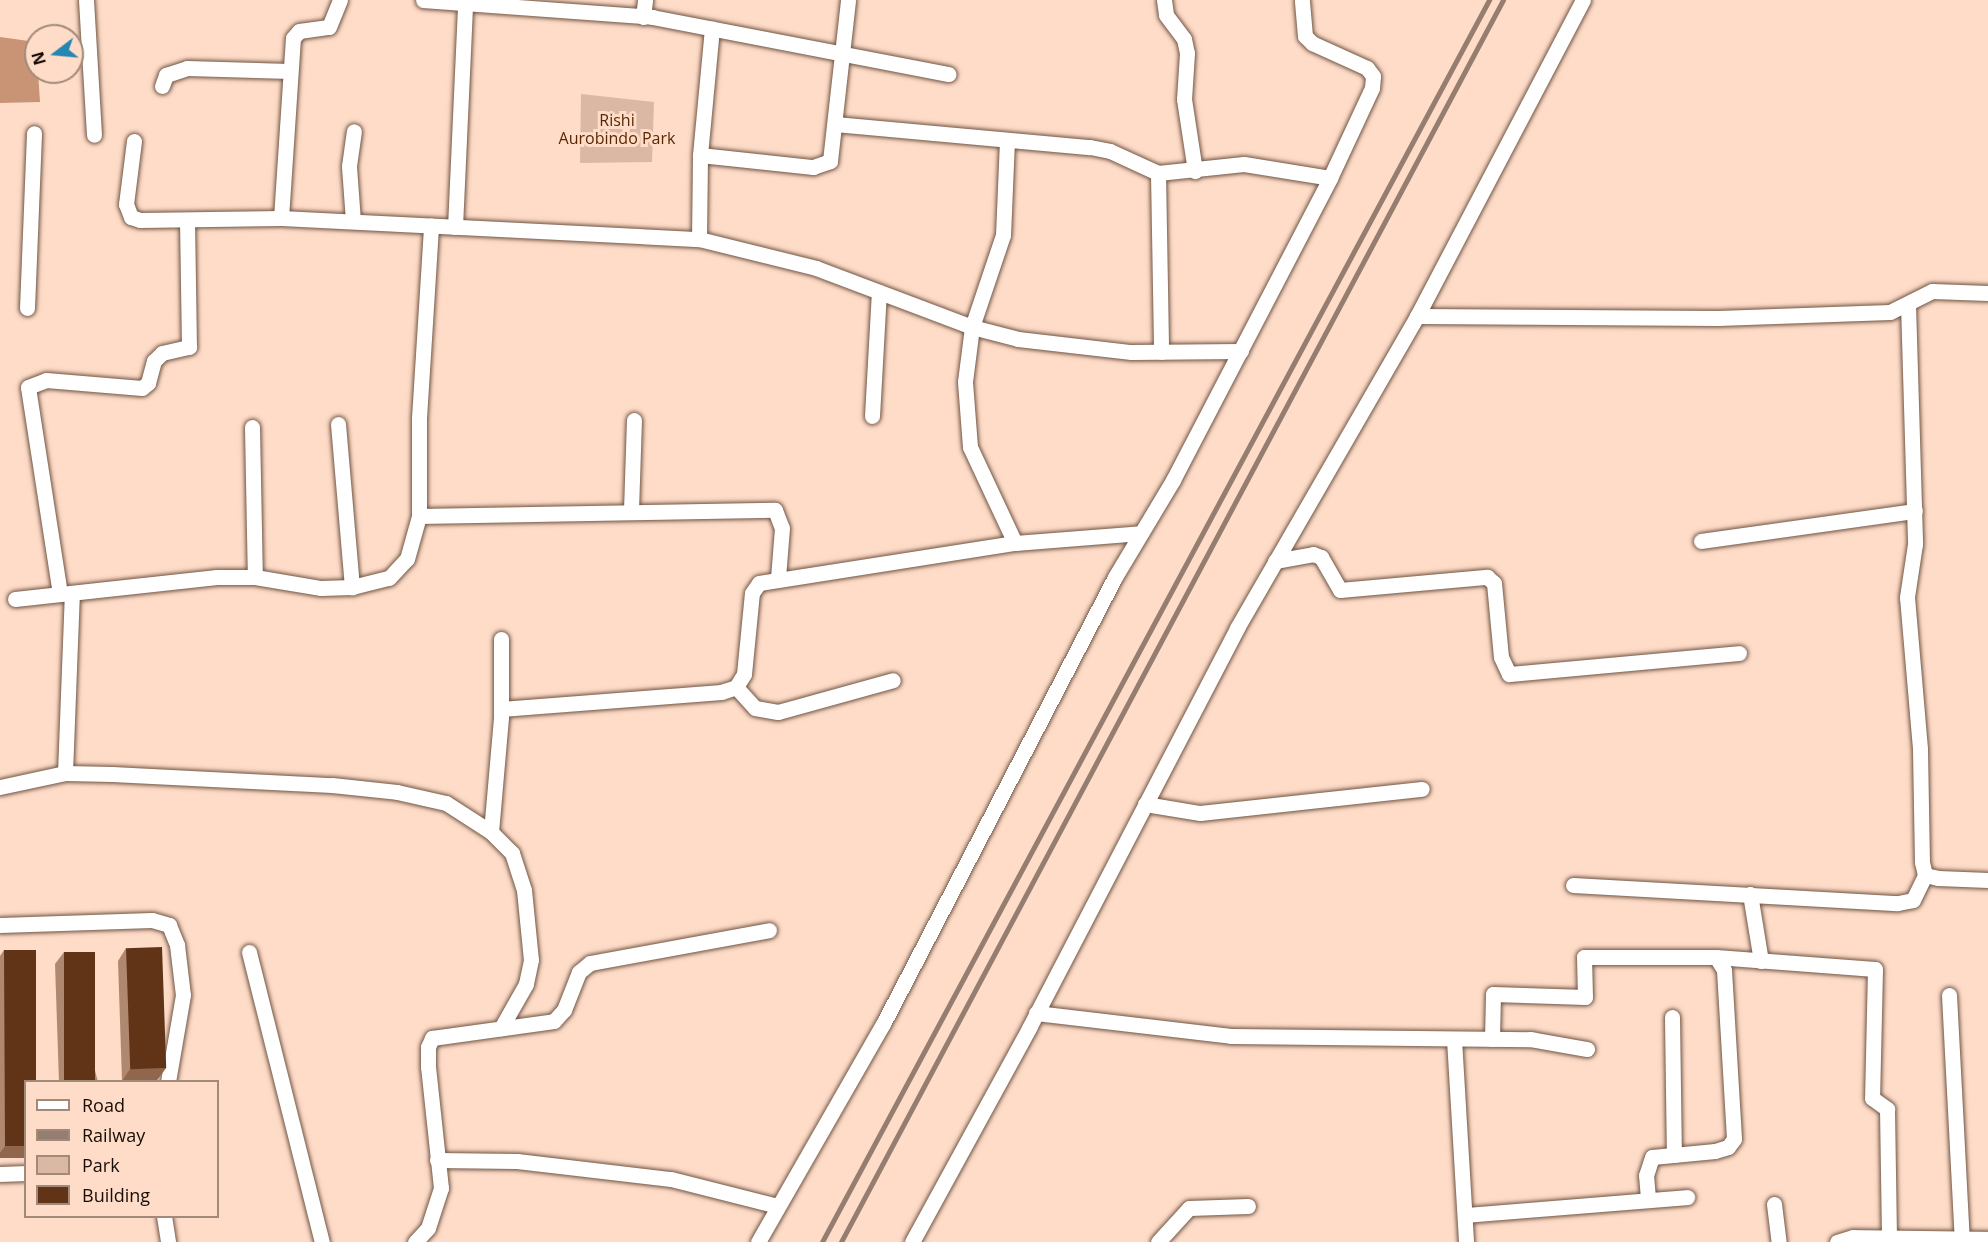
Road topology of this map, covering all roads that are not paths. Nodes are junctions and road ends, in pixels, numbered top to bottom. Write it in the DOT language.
graph roads {
  1 [pos="86,0"];
  2 [pos="340,0"];
  3 [pos="423,0"];
  4 [pos="645,0"];
  5 [pos="848,0"];
  6 [pos="1164,0"];
  7 [pos="1302,0"];
  8 [pos="1583,0"];
  9 [pos="465,3"];
  10 [pos="605,7"];
  11 [pos="643,16"];
  12 [pos="712,29"];
  13 [pos="841,53"];
  14 [pos="290,71"];
  15 [pos="949,74"];
  16 [pos="162,86"];
  17 [pos="835,124"];
  18 [pos="354,131"];
  19 [pos="34,133"];
  20 [pos="94,135"];
  21 [pos="1007,140"];
  22 [pos="134,141"];
  23 [pos="700,155"];
  24 [pos="1195,171"];
  25 [pos="1158,173"];
  26 [pos="1330,178"];
  27 [pos="281,218"];
  28 [pos="187,220"];
  29 [pos="353,221"];
  30 [pos="431,225"];
  31 [pos="455,227"];
  32 [pos="699,239"];
  33 [pos="879,292"];
  34 [pos="1988,293"];
  35 [pos="1908,304"];
  36 [pos="27,308"];
  37 [pos="1417,316"];
  38 [pos="972,327"];
  39 [pos="1241,351"];
  40 [pos="1161,352"];
  41 [pos="872,416"];
  42 [pos="634,420"];
  43 [pos="338,424"];
  44 [pos="252,427"];
  45 [pos="631,510"];
  46 [pos="1915,512"];
  47 [pos="419,516"];
  48 [pos="1141,533"];
  49 [pos="1701,540"];
  50 [pos="1015,543"];
  51 [pos="1275,561"];
  52 [pos="255,577"];
  53 [pos="778,578"];
  54 [pos="352,587"];
  55 [pos="66,594"];
  56 [pos="15,599"];
  57 [pos="501,639"];
  58 [pos="1739,653"];
  59 [pos="893,680"];
  60 [pos="736,687"];
  61 [pos="501,709"];
  62 [pos="65,773"];
  63 [pos="0,787"];
  64 [pos="1422,789"];
  65 [pos="1145,804"];
  66 [pos="491,832"];
  67 [pos="1925,875"];
  68 [pos="1988,880"];
  69 [pos="1573,885"];
  70 [pos="1750,894"];
  71 [pos="0,925"];
  72 [pos="769,930"];
  73 [pos="249,952"];
  74 [pos="1716,957"];
  75 [pos="1761,961"];
  76 [pos="1949,995"];
  77 [pos="1036,1013"];
  78 [pos="1672,1017"];
  79 [pos="501,1028"];
  80 [pos="1454,1039"];
  81 [pos="1492,1039"];
  82 [pos="1587,1049"];
  83 [pos="168,1080"];
  84 [pos="1674,1155"];
  85 [pos="438,1160"];
  86 [pos="24,1173"];
  87 [pos="0,1174"];
  88 [pos="1687,1197"];
  89 [pos="1648,1200"];
  90 [pos="1774,1203"];
  91 [pos="778,1206"];
  92 [pos="1248,1206"];
  93 [pos="1465,1215"];
  94 [pos="164,1218"];
  95 [pos="1889,1238"];
  96 [pos="1962,1239"];
  97 [pos="1988,1239"];
  98 [pos="168,1242"];
  99 [pos="321,1242"];
  100 [pos="415,1242"];
  101 [pos="758,1242"];
  102 [pos="912,1242"];
  103 [pos="1158,1242"];
  104 [pos="1466,1242"];
  105 [pos="1779,1242"];
  106 [pos="1837,1242"];
  1 -- 20 [label="street"];
  2 -- 14 [label="street"];
  3 -- 9 [label="street"];
  4 -- 11 [label="street"];
  5 -- 13 [label="street"];
  6 -- 24 [label="street"];
  7 -- 26 [label="street"];
  8 -- 37 [label="street"];
  9 -- 10 [label="street"];
  9 -- 31 [label="street"];
  10 -- 11 [label="street"];
  11 -- 12 [label="street"];
  12 -- 13 [label="street"];
  12 -- 23 [label="street"];
  13 -- 15 [label="street"];
  13 -- 17 [label="street"];
  14 -- 16 [label="street"];
  14 -- 27 [label="street"];
  17 -- 21 [label="street"];
  17 -- 23 [label="street"];
  18 -- 29 [label="street"];
  19 -- 36 [label="street"];
  21 -- 25 [label="street"];
  21 -- 38 [label="street"];
  22 -- 28 [label="street"];
  23 -- 32 [label="street"];
  24 -- 25 [label="street"];
  24 -- 26 [label="street"];
  25 -- 40 [label="street"];
  26 -- 39 [label="street"];
  27 -- 28 [label="street"];
  27 -- 29 [label="street"];
  28 -- 55 [label="street"];
  29 -- 30 [label="street"];
  30 -- 31 [label="street"];
  30 -- 47 [label="street"];
  31 -- 32 [label="street"];
  32 -- 33 [label="street"];
  33 -- 38 [label="street"];
  33 -- 41 [label="street"];
  34 -- 35 [label="street"];
  35 -- 37 [label="street"];
  35 -- 46 [label="street"];
  37 -- 51 [label="street"];
  38 -- 40 [label="street"];
  38 -- 50 [label="street"];
  39 -- 40 [label="street"];
  39 -- 48 [label="street"];
  42 -- 45 [label="street"];
  43 -- 54 [label="street"];
  44 -- 52 [label="street"];
  45 -- 47 [label="street"];
  45 -- 53 [label="street"];
  46 -- 49 [label="street"];
  46 -- 67 [label="street"];
  47 -- 54 [label="street"];
  48 -- 50 [label="street"];
  48 -- 91 [label="street"];
  50 -- 53 [label="street"];
  51 -- 58 [label="street"];
  51 -- 65 [label="street"];
  52 -- 54 [label="street"];
  52 -- 55 [label="street"];
  53 -- 60 [label="street"];
  55 -- 56 [label="street"];
  55 -- 62 [label="street"];
  57 -- 61 [label="street"];
  59 -- 60 [label="street"];
  60 -- 61 [label="street"];
  61 -- 66 [label="street"];
  62 -- 63 [label="street"];
  62 -- 66 [label="street"];
  64 -- 65 [label="street"];
  65 -- 77 [label="street"];
  66 -- 79 [label="street"];
  67 -- 68 [label="street"];
  67 -- 70 [label="street"];
  69 -- 70 [label="street"];
  70 -- 75 [label="street"];
  71 -- 83 [label="street"];
  72 -- 79 [label="street"];
  73 -- 99 [label="street"];
  74 -- 75 [label="street"];
  74 -- 81 [label="street"];
  74 -- 84 [label="street"];
  75 -- 95 [label="street"];
  76 -- 96 [label="street"];
  77 -- 80 [label="street"];
  77 -- 102 [label="street"];
  78 -- 84 [label="street"];
  79 -- 85 [label="street"];
  80 -- 81 [label="street"];
  80 -- 93 [label="street"];
  81 -- 82 [label="street"];
  84 -- 89 [label="street"];
  85 -- 91 [label="street"];
  85 -- 100 [label="street"];
  86 -- 87 [label="street"];
  88 -- 89 [label="street"];
  89 -- 93 [label="street"];
  90 -- 105 [label="street"];
  91 -- 101 [label="street"];
  92 -- 103 [label="street"];
  93 -- 104 [label="street"];
  94 -- 98 [label="street"];
  95 -- 96 [label="street"];
  95 -- 106 [label="street"];
  96 -- 97 [label="street"];
}
